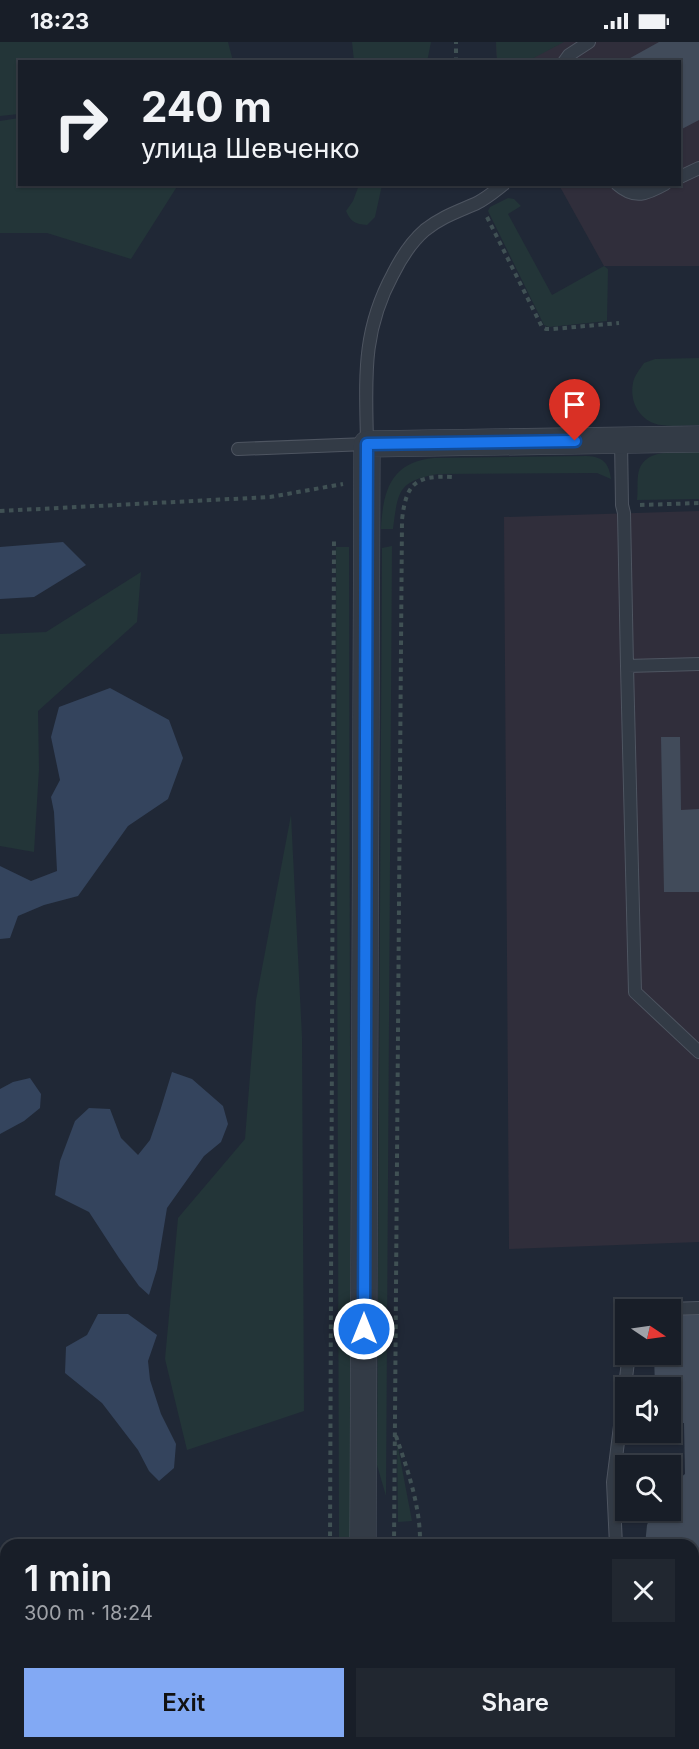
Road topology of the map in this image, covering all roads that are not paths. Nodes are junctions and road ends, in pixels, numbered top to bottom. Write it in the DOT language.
graph roads {
  1 [pos="589,42"];
  2 [pos="565,60"];
  3 [pos="699,168"];
  4 [pos="681,177"];
  5 [pos="501,186"];
  6 [pos="619,186"];
  7 [pos="661,186"];
  8 [pos="699,439"];
  9 [pos="621,440"];
  10 [pos="367,444"];
  11 [pos="238,449"];
  12 [pos="699,664"];
  13 [pos="627,666"];
  14 [pos="699,1052"];
  15 [pos="699,1308"];
  16 [pos="681,1309"];
  17 [pos="628,1365"];
  18 [pos="363,1539"];
  19 [pos="616,1539"];
  1 -- 2 [label="lane"];
  3 -- 4 [label="lane"];
  5 -- 10 [label="lane"];
  6 -- 7 [label="lane"];
  8 -- 9 [label="street"];
  9 -- 10 [label="street"];
  9 -- 13 [label="lane"];
  10 -- 11 [label="lane"];
  10 -- 18 [label="street"];
  12 -- 13 [label="lane"];
  13 -- 14 [label="lane"];
  15 -- 16 [label="lane"];
  17 -- 19 [label="lane"];
}
